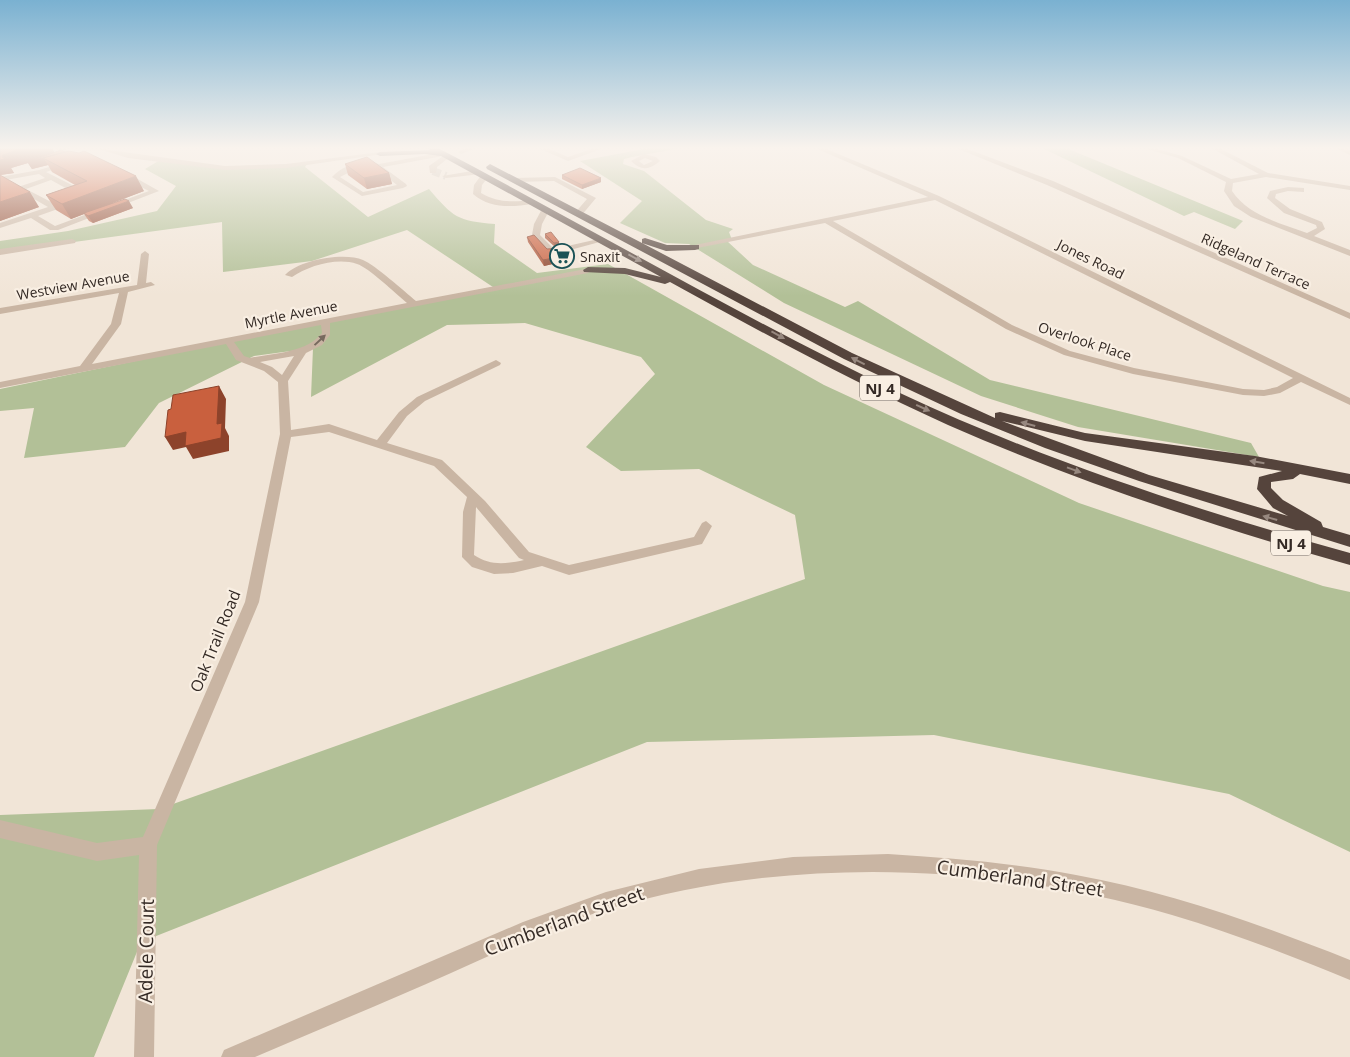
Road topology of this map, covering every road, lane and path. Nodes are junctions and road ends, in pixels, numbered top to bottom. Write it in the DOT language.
graph roads {
  1 [pos="37,197"];
  2 [pos="78,197"];
  3 [pos="138,197"];
  4 [pos="483,197"];
  5 [pos="523,197"];
  6 [pos="547,197"];
  7 [pos="591,197"];
  8 [pos="1082,197"];
  9 [pos="1232,197"];
  10 [pos="1271,197"];
  11 [pos="936,198"];
  12 [pos="532,202"];
  13 [pos="54,207"];
  14 [pos="546,210"];
  15 [pos="31,215"];
  16 [pos="582,216"];
  17 [pos="827,221"];
  18 [pos="0,226"];
  19 [pos="1310,235"];
  20 [pos="603,240"];
  21 [pos="72,241"];
  22 [pos="695,247"];
  23 [pos="0,252"];
  24 [pos="1350,253"];
  25 [pos="145,254"];
  26 [pos="588,270"];
  27 [pos="289,275"];
  28 [pos="124,290"];
  29 [pos="734,296"];
  30 [pos="718,302"];
  31 [pos="414,304"];
  32 [pos="0,311"];
  33 [pos="1350,316"];
  34 [pos="325,322"];
  35 [pos="228,340"];
  36 [pos="302,351"];
  37 [pos="252,361"];
  38 [pos="496,363"];
  39 [pos="84,368"];
  40 [pos="1301,378"];
  41 [pos="283,381"];
  42 [pos="0,385"];
  43 [pos="916,388"];
  44 [pos="1350,402"];
  45 [pos="286,434"];
  46 [pos="380,444"];
  47 [pos="1322,475"];
  48 [pos="1350,479"];
  49 [pos="473,496"];
  50 [pos="1233,525"];
  51 [pos="706,526"];
  52 [pos="1334,537"];
  53 [pos="1350,541"];
  54 [pos="1350,559"];
  55 [pos="542,561"];
  56 [pos="1350,568"];
  57 [pos="0,829"];
  58 [pos="148,845"];
  59 [pos="1350,970"];
  60 [pos="144,1057"];
  61 [pos="231,1057"];
  1 -- 13 [label="street"];
  2 -- 13 [label="street"];
  3 -- 15 [label="street"];
  4 -- 12 [label="street"];
  5 -- 12 [label="highway, NJ 4"];
  6 -- 16 [label="highway, NJ 4"];
  7 -- 16 [label="street"];
  8 -- 33 [label="street, Ridgeland Terrace"];
  9 -- 19 [label="street"];
  10 -- 19 [label="street"];
  11 -- 17 [label="street"];
  11 -- 40 [label="street, Jones Road"];
  12 -- 14 [label="highway, NJ 4"];
  13 -- 15 [label="street"];
  14 -- 20 [label="highway, NJ 4"];
  14 -- 20 [label="street"];
  15 -- 18 [label="street"];
  16 -- 22 [label="highway"];
  16 -- 29 [label="highway, NJ 4"];
  17 -- 22 [label="street"];
  17 -- 40 [label="street, Overlook Place"];
  19 -- 24 [label="street"];
  20 -- 26 [label="highway"];
  20 -- 30 [label="highway, NJ 4, one-way"];
  21 -- 23 [label="street"];
  22 -- 29 [label="highway"];
  25 -- 28 [label="street, Westview Avenue"];
  26 -- 30 [label="highway"];
  26 -- 31 [label="street, Myrtle Avenue"];
  27 -- 31 [label="street"];
  28 -- 32 [label="street, Westview Avenue"];
  28 -- 39 [label="street"];
  43 -- 29 [label="highway, NJ 4, one-way"];
  30 -- 50 [label="highway, NJ 4, one-way"];
  31 -- 34 [label="street, Myrtle Avenue"];
  34 -- 35 [label="street, Myrtle Avenue"];
  36 -- 34 [label="street, one-way"];
  35 -- 37 [label="street"];
  35 -- 39 [label="street, Myrtle Avenue"];
  36 -- 37 [label="street"];
  36 -- 41 [label="street"];
  37 -- 41 [label="street"];
  38 -- 46 [label="street"];
  39 -- 42 [label="street, Myrtle Avenue"];
  40 -- 44 [label="street, Jones Road"];
  41 -- 45 [label="street, Oak Trail Road"];
  47 -- 43 [label="highway, one-way"];
  52 -- 43 [label="highway, NJ 4, one-way"];
  45 -- 46 [label="street"];
  45 -- 58 [label="street, Oak Trail Road"];
  46 -- 49 [label="street"];
  47 -- 48 [label="highway"];
  47 -- 52 [label="highway"];
  49 -- 55 [label="street"];
  49 -- 55 [label="street"];
  50 -- 54 [label="highway, NJ 4"];
  50 -- 56 [label="highway"];
  51 -- 55 [label="street"];
  52 -- 53 [label="highway, NJ 4"];
  57 -- 58 [label="street"];
  58 -- 60 [label="street, Adele Court"];
  59 -- 61 [label="street, Cumberland Street"];
}
